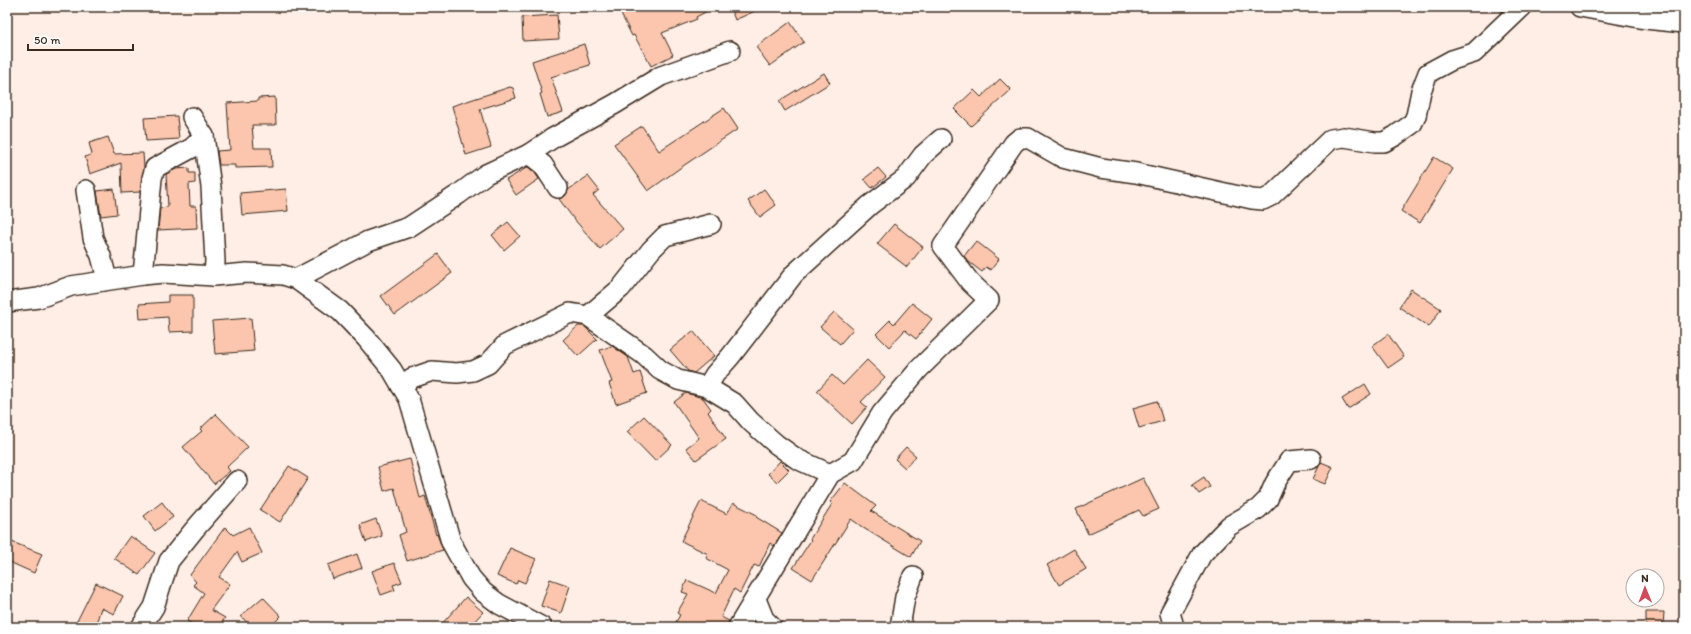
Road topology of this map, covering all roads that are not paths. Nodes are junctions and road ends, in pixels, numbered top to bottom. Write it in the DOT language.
graph roads {
  1 [pos="1522,7"];
  2 [pos="1580,7"];
  3 [pos="1684,23"];
  4 [pos="730,51"];
  5 [pos="192,117"];
  6 [pos="204,136"];
  7 [pos="941,139"];
  8 [pos="529,154"];
  9 [pos="558,188"];
  10 [pos="86,190"];
  11 [pos="711,224"];
  12 [pos="143,274"];
  13 [pos="214,276"];
  14 [pos="296,279"];
  15 [pos="103,280"];
  16 [pos="7,302"];
  17 [pos="588,316"];
  18 [pos="401,386"];
  19 [pos="707,387"];
  20 [pos="1311,459"];
  21 [pos="830,474"];
  22 [pos="237,481"];
  23 [pos="913,576"];
  24 [pos="756,599"];
  25 [pos="141,627"];
  26 [pos="542,627"];
  27 [pos="738,627"];
  28 [pos="772,627"];
  29 [pos="900,627"];
  30 [pos="1172,627"];
  1 -- 21 [label="street"];
  2 -- 3 [label="street"];
  4 -- 8 [label="street"];
  5 -- 6 [label="street"];
  6 -- 12 [label="street"];
  6 -- 13 [label="street"];
  7 -- 19 [label="street"];
  8 -- 9 [label="street"];
  8 -- 14 [label="street"];
  10 -- 15 [label="street"];
  11 -- 17 [label="street"];
  12 -- 13 [label="street"];
  12 -- 15 [label="street"];
  13 -- 14 [label="street"];
  14 -- 18 [label="street"];
  15 -- 16 [label="street"];
  17 -- 18 [label="street"];
  17 -- 19 [label="street"];
  18 -- 26 [label="street"];
  19 -- 21 [label="street"];
  20 -- 30 [label="street"];
  21 -- 24 [label="street"];
  22 -- 25 [label="street"];
  23 -- 29 [label="street"];
  24 -- 27 [label="street"];
  24 -- 28 [label="street"];
}
